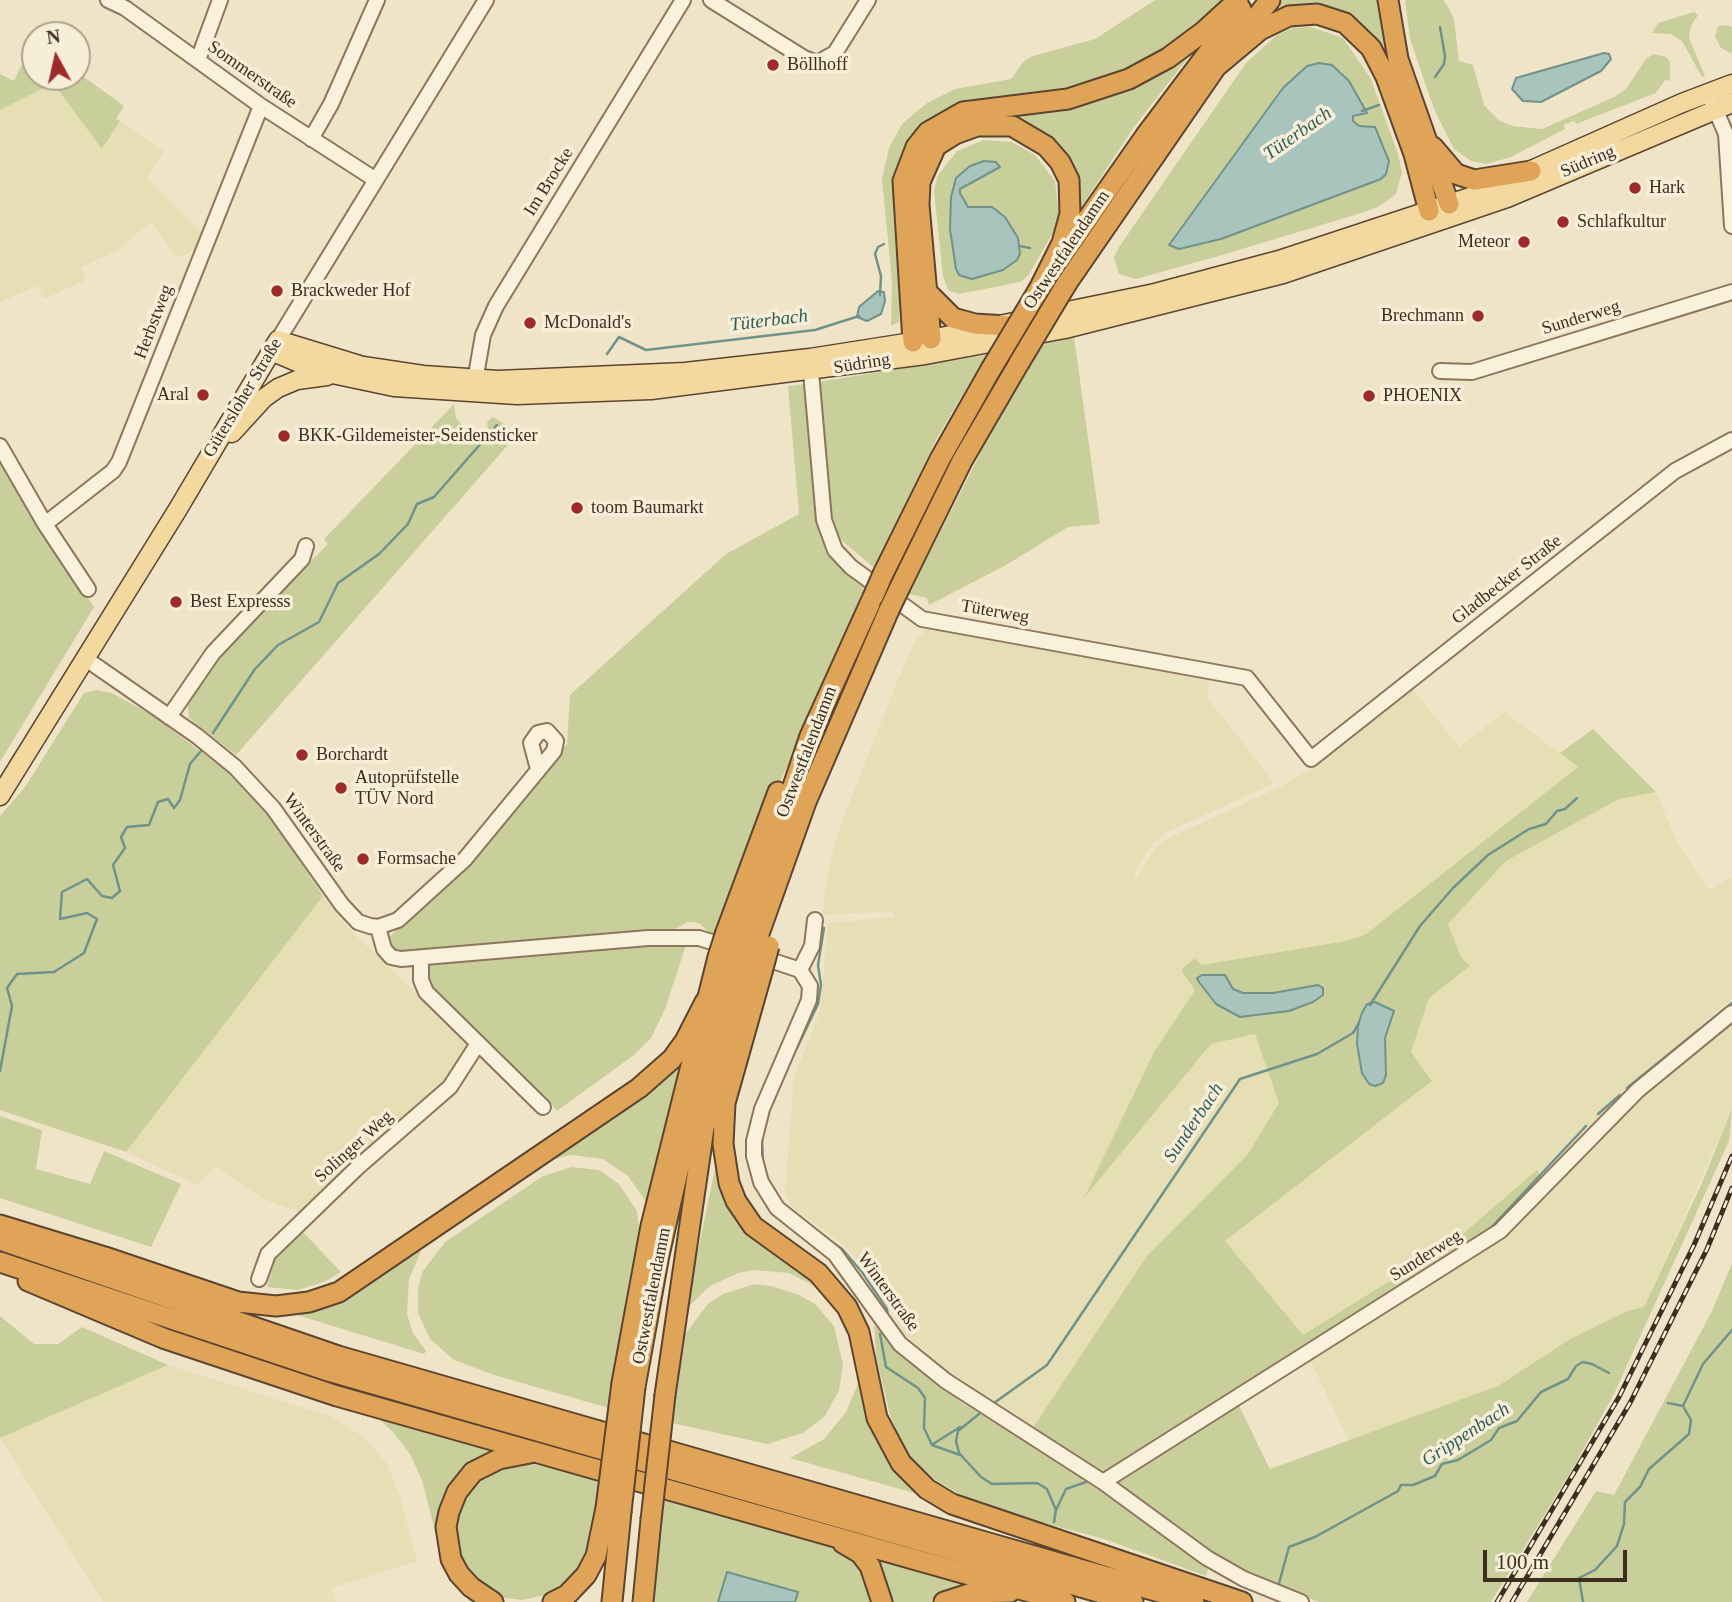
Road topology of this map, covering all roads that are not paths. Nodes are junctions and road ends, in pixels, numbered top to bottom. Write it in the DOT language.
graph roads {
  1 [pos="108,0"];
  2 [pos="220,0"];
  3 [pos="377,0"];
  4 [pos="486,0"];
  5 [pos="683,0"];
  6 [pos="711,0"];
  7 [pos="868,0"];
  8 [pos="1238,0"];
  9 [pos="1248,0"];
  10 [pos="1270,0"];
  11 [pos="1388,0"];
  12 [pos="198,60"];
  13 [pos="1216,67"];
  14 [pos="1718,90"];
  15 [pos="261,106"];
  16 [pos="1724,106"];
  17 [pos="1423,132"];
  18 [pos="311,139"];
  19 [pos="1732,156"];
  20 [pos="1531,171"];
  21 [pos="1729,177"];
  22 [pos="376,180"];
  23 [pos="1440,212"];
  24 [pos="1732,226"];
  25 [pos="1039,289"];
  26 [pos="926,291"];
  27 [pos="1732,292"];
  28 [pos="1007,326"];
  29 [pos="274,345"];
  30 [pos="923,345"];
  31 [pos="1440,371"];
  32 [pos="811,372"];
  33 [pos="341,377"];
  34 [pos="474,387"];
  35 [pos="1732,440"];
  36 [pos="0,446"];
  37 [pos="206,461"];
  38 [pos="45,524"];
  39 [pos="306,547"];
  40 [pos="88,589"];
  41 [pos="86,659"];
  42 [pos="169,717"];
  43 [pos="1311,759"];
  44 [pos="538,769"];
  45 [pos="0,796"];
  46 [pos="815,920"];
  47 [pos="378,927"];
  48 [pos="748,940"];
  49 [pos="421,958"];
  50 [pos="740,965"];
  51 [pos="800,970"];
  52 [pos="705,1002"];
  53 [pos="1732,1013"];
  54 [pos="477,1045"];
  55 [pos="543,1107"];
  56 [pos="0,1225"];
  57 [pos="0,1240"];
  58 [pos="0,1263"];
  59 [pos="258,1279"];
  60 [pos="629,1385"];
  61 [pos="538,1452"];
  62 [pos="1103,1482"];
  63 [pos="613,1510"];
  64 [pos="813,1530"];
  65 [pos="1058,1600"];
  66 [pos="493,1602"];
  67 [pos="553,1602"];
  68 [pos="612,1602"];
  69 [pos="643,1602"];
  70 [pos="882,1602"];
  71 [pos="944,1602"];
  72 [pos="1133,1602"];
  73 [pos="1194,1602"];
  74 [pos="1242,1602"];
  75 [pos="1301,1602"];
  1 -- 12 [label="street, Sommerstraße"];
  2 -- 12 [label="street"];
  3 -- 18 [label="street"];
  4 -- 22 [label="street, Gütersloher Straße"];
  5 -- 34 [label="street, Im Brocke"];
  6 -- 7 [label="street"];
  8 -- 30 [label="highway"];
  9 -- 25 [label="highway, Ostwestfalendamm"];
  10 -- 13 [label="highway, Ostwestfalendamm"];
  11 -- 17 [label="highway"];
  12 -- 15 [label="street, Sommerstraße"];
  13 -- 23 [label="highway"];
  13 -- 48 [label="highway, Ostwestfalendamm, bridge"];
  14 -- 16 [label="street"];
  14 -- 20 [label="main road, Südring"];
  15 -- 18 [label="street, Sommerstraße"];
  15 -- 38 [label="street, Herbstweg"];
  16 -- 21 [label="street"];
  16 -- 23 [label="main road, Südring"];
  17 -- 20 [label="highway"];
  17 -- 23 [label="highway"];
  18 -- 22 [label="street, Sommerstraße"];
  19 -- 21 [label="street"];
  20 -- 23 [label="main road, Südring"];
  21 -- 24 [label="street"];
  22 -- 29 [label="street, Gütersloher Straße"];
  23 -- 28 [label="main road, Südring"];
  23 -- 30 [label="main road, Südring"];
  25 -- 26 [label="highway"];
  25 -- 48 [label="highway, Ostwestfalendamm, bridge"];
  26 -- 28 [label="highway"];
  26 -- 30 [label="highway"];
  27 -- 31 [label="street, Sunderweg"];
  28 -- 30 [label="main road, Südring"];
  29 -- 33 [label="main road, Südring"];
  29 -- 34 [label="main road, Südring"];
  29 -- 37 [label="main road, Gütersloher Straße"];
  30 -- 32 [label="main road, Südring"];
  30 -- 34 [label="main road, Südring"];
  32 -- 34 [label="main road, Südring"];
  32 -- 43 [label="street, Tüterweg"];
  33 -- 34 [label="main road, Südring"];
  33 -- 37 [label="main road"];
  35 -- 43 [label="street, Gladbecker Straße"];
  36 -- 38 [label="street"];
  37 -- 41 [label="main road, Gütersloher Straße"];
  38 -- 40 [label="street"];
  39 -- 42 [label="street"];
  41 -- 42 [label="street, Winterstraße"];
  41 -- 45 [label="main road, Gütersloher Straße"];
  42 -- 47 [label="street, Winterstraße"];
  44 -- 47 [label="street"];
  46 -- 51 [label="street"];
  47 -- 49 [label="street"];
  48 -- 50 [label="highway, bridge"];
  48 -- 50 [label="highway, Ostwestfalendamm, bridge"];
  49 -- 51 [label="street"];
  49 -- 54 [label="street"];
  50 -- 52 [label="highway"];
  50 -- 60 [label="highway, Ostwestfalendamm"];
  50 -- 69 [label="highway, Ostwestfalendamm, bridge"];
  50 -- 74 [label="highway"];
  51 -- 62 [label="street, Winterstraße"];
  52 -- 56 [label="highway"];
  52 -- 60 [label="highway"];
  53 -- 62 [label="street, Sunderweg"];
  54 -- 55 [label="street"];
  54 -- 59 [label="street, Solinger Weg"];
  57 -- 73 [label="highway"];
  58 -- 61 [label="highway"];
  58 -- 72 [label="highway"];
  60 -- 63 [label="highway, bridge"];
  61 -- 64 [label="highway"];
  61 -- 66 [label="highway"];
  62 -- 75 [label="street, Winterstraße"];
  63 -- 67 [label="highway"];
  63 -- 68 [label="highway"];
  64 -- 65 [label="highway"];
  64 -- 70 [label="highway"];
  65 -- 71 [label="highway"];
}
